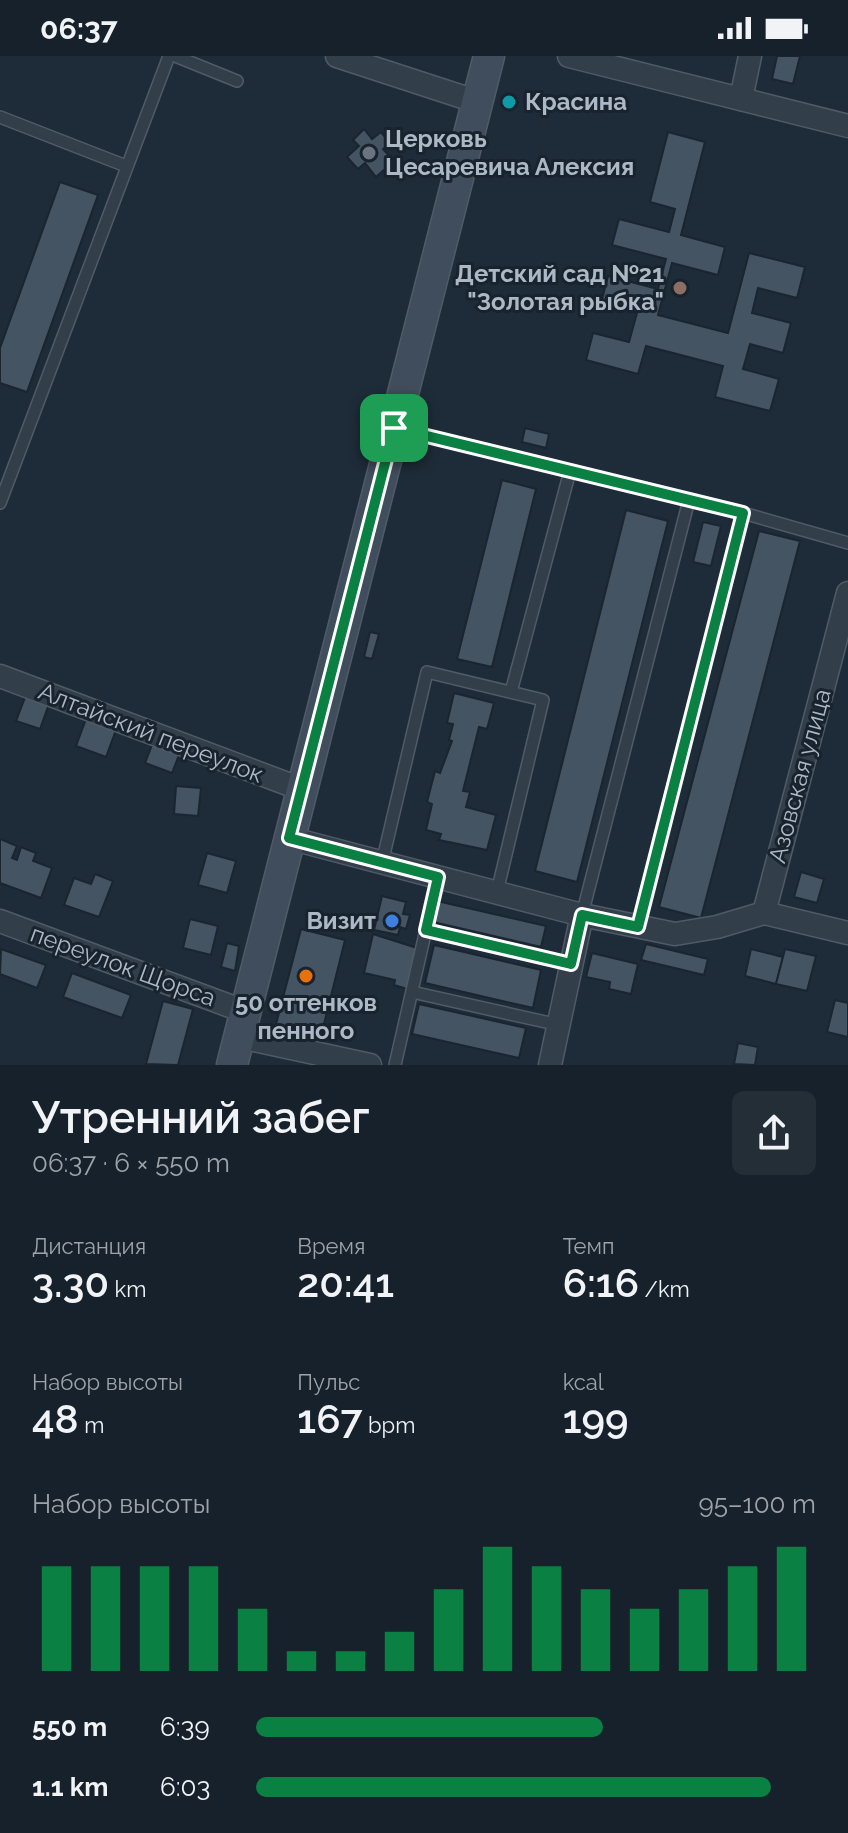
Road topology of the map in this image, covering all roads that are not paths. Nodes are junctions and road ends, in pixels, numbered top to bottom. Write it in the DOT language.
graph roads {
  1 [pos="172,56"];
  2 [pos="337,56"];
  3 [pos="489,56"];
  4 [pos="569,56"];
  5 [pos="750,56"];
  6 [pos="237,81"];
  7 [pos="741,99"];
  8 [pos="478,102"];
  9 [pos="0,117"];
  10 [pos="848,126"];
  11 [pos="126,166"];
  12 [pos="394,428"];
  13 [pos="570,471"];
  14 [pos="689,500"];
  15 [pos="0,503"];
  16 [pos="743,513"];
  17 [pos="848,543"];
  18 [pos="848,593"];
  19 [pos="0,676"];
  20 [pos="511,692"];
  21 [pos="301,789"];
  22 [pos="289,838"];
  23 [pos="382,863"];
  24 [pos="438,877"];
  25 [pos="497,892"];
  26 [pos="764,913"];
  27 [pos="582,915"];
  28 [pos="0,921"];
  29 [pos="638,927"];
  30 [pos="426,930"];
  31 [pos="848,933"];
  32 [pos="571,964"];
  33 [pos="412,992"];
  34 [pos="559,1025"];
  35 [pos="239,1038"];
  36 [pos="370,1065"];
  37 [pos="395,1065"];
  38 [pos="550,1065"];
  1 -- 6 [label="lane"];
  1 -- 11 [label="lane"];
  2 -- 8 [label="street"];
  3 -- 8 [label="main road"];
  4 -- 7 [label="street"];
  5 -- 7 [label="street"];
  7 -- 10 [label="street"];
  8 -- 12 [label="main road"];
  9 -- 11 [label="lane"];
  11 -- 15 [label="lane"];
  12 -- 13 [label="lane"];
  12 -- 21 [label="main road"];
  13 -- 14 [label="lane"];
  13 -- 20 [label="lane"];
  14 -- 16 [label="lane"];
  14 -- 27 [label="lane"];
  16 -- 17 [label="lane"];
  16 -- 29 [label="lane"];
  18 -- 26 [label="street, Азовская улица"];
  19 -- 21 [label="street, Алтайский переулок"];
  20 -- 23 [label="lane"];
  20 -- 25 [label="lane"];
  21 -- 22 [label="main road"];
  22 -- 23 [label="street"];
  22 -- 35 [label="main road"];
  23 -- 24 [label="street"];
  24 -- 25 [label="street"];
  24 -- 30 [label="lane"];
  25 -- 27 [label="street"];
  26 -- 29 [label="street"];
  26 -- 31 [label="street"];
  27 -- 29 [label="street"];
  27 -- 32 [label="street"];
  28 -- 35 [label="street, переулок Щорса"];
  30 -- 32 [label="lane"];
  30 -- 33 [label="lane"];
  32 -- 34 [label="street"];
  33 -- 34 [label="lane"];
  33 -- 37 [label="lane"];
  34 -- 38 [label="street"];
  35 -- 36 [label="street, переулок Щорса"];
}
